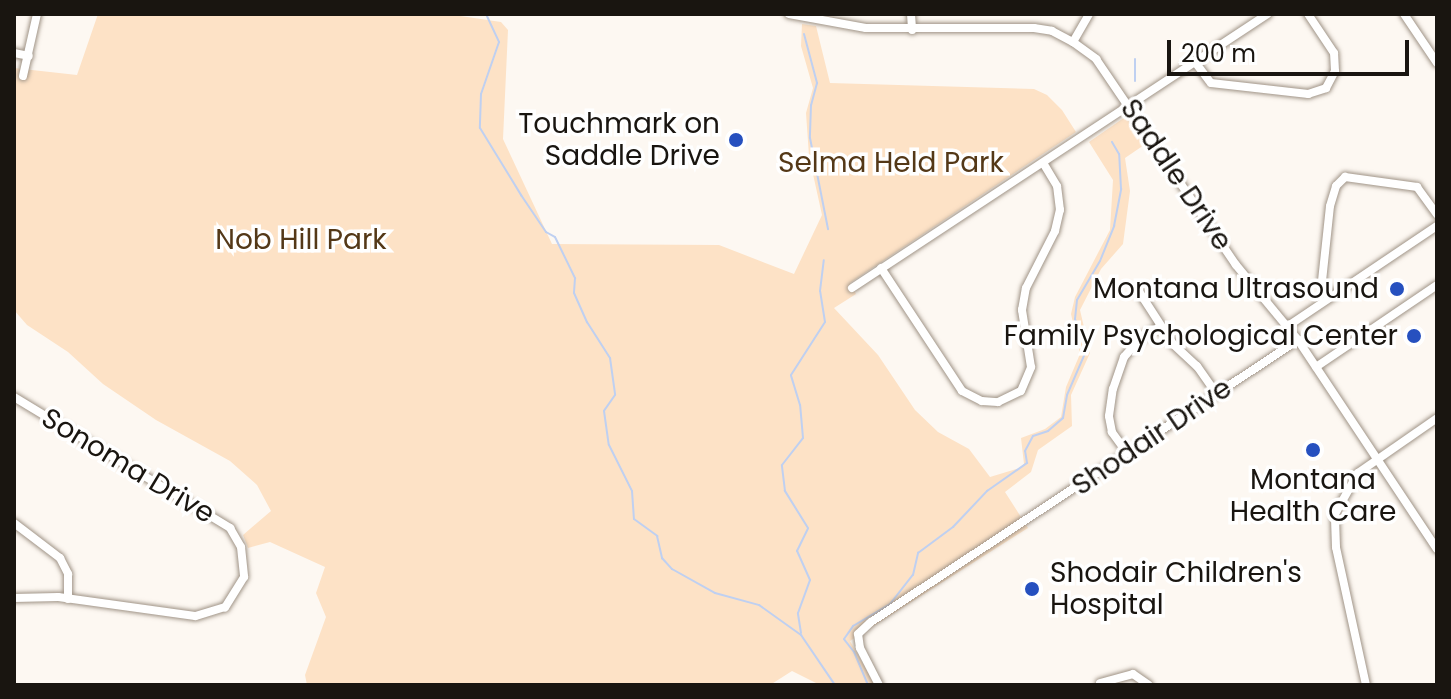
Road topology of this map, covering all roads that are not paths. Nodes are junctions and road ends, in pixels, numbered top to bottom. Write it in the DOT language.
graph roads {
  1 [pos="37,14"];
  2 [pos="789,14"];
  3 [pos="911,14"];
  4 [pos="1089,14"];
  5 [pos="1268,14"];
  6 [pos="1308,14"];
  7 [pos="1404,14"];
  8 [pos="912,30"];
  9 [pos="1073,42"];
  10 [pos="14,53"];
  11 [pos="29,56"];
  12 [pos="1195,62"];
  13 [pos="1437,63"];
  14 [pos="23,76"];
  15 [pos="1130,106"];
  16 [pos="1043,163"];
  17 [pos="1437,215"];
  18 [pos="1437,226"];
  19 [pos="881,268"];
  20 [pos="1437,285"];
  21 [pos="852,288"];
  22 [pos="1138,290"];
  23 [pos="1330,296"];
  24 [pos="1161,326"];
  25 [pos="1288,326"];
  26 [pos="1298,340"];
  27 [pos="1316,367"];
  28 [pos="1216,393"];
  29 [pos="14,397"];
  30 [pos="1437,418"];
  31 [pos="1127,453"];
  32 [pos="1377,458"];
  33 [pos="14,523"];
  34 [pos="1437,549"];
  35 [pos="14,598"];
  36 [pos="68,599"];
  37 [pos="1100,683"];
  38 [pos="879,685"];
  39 [pos="1149,685"];
  40 [pos="1366,685"];
  1 -- 11 [label="street"];
  2 -- 8 [label="street, Saddle Drive"];
  3 -- 8 [label="street"];
  4 -- 9 [label="street"];
  5 -- 12 [label="street"];
  6 -- 12 [label="street"];
  7 -- 13 [label="street"];
  8 -- 9 [label="street, Saddle Drive"];
  9 -- 15 [label="street, Saddle Drive"];
  10 -- 11 [label="street"];
  11 -- 14 [label="street"];
  12 -- 15 [label="street"];
  15 -- 16 [label="street"];
  15 -- 25 [label="street, Saddle Drive"];
  16 -- 19 [label="street"];
  16 -- 19 [label="street"];
  17 -- 23 [label="street"];
  18 -- 23 [label="street"];
  19 -- 21 [label="street"];
  20 -- 27 [label="street"];
  22 -- 24 [label="street"];
  23 -- 25 [label="street"];
  24 -- 28 [label="street"];
  24 -- 31 [label="street"];
  25 -- 26 [label="street, Saddle Drive"];
  26 -- 27 [label="street, Saddle Drive"];
  26 -- 28 [label="street, Shodair Drive"];
  27 -- 32 [label="street, Saddle Drive"];
  28 -- 31 [label="street, Shodair Drive"];
  29 -- 36 [label="street, Sonoma Drive"];
  30 -- 32 [label="street"];
  31 -- 38 [label="street, Shodair Drive"];
  32 -- 34 [label="street, Saddle Drive"];
  32 -- 40 [label="street"];
  33 -- 36 [label="street"];
  35 -- 36 [label="street, Sonoma Drive"];
  37 -- 39 [label="street"];
}
